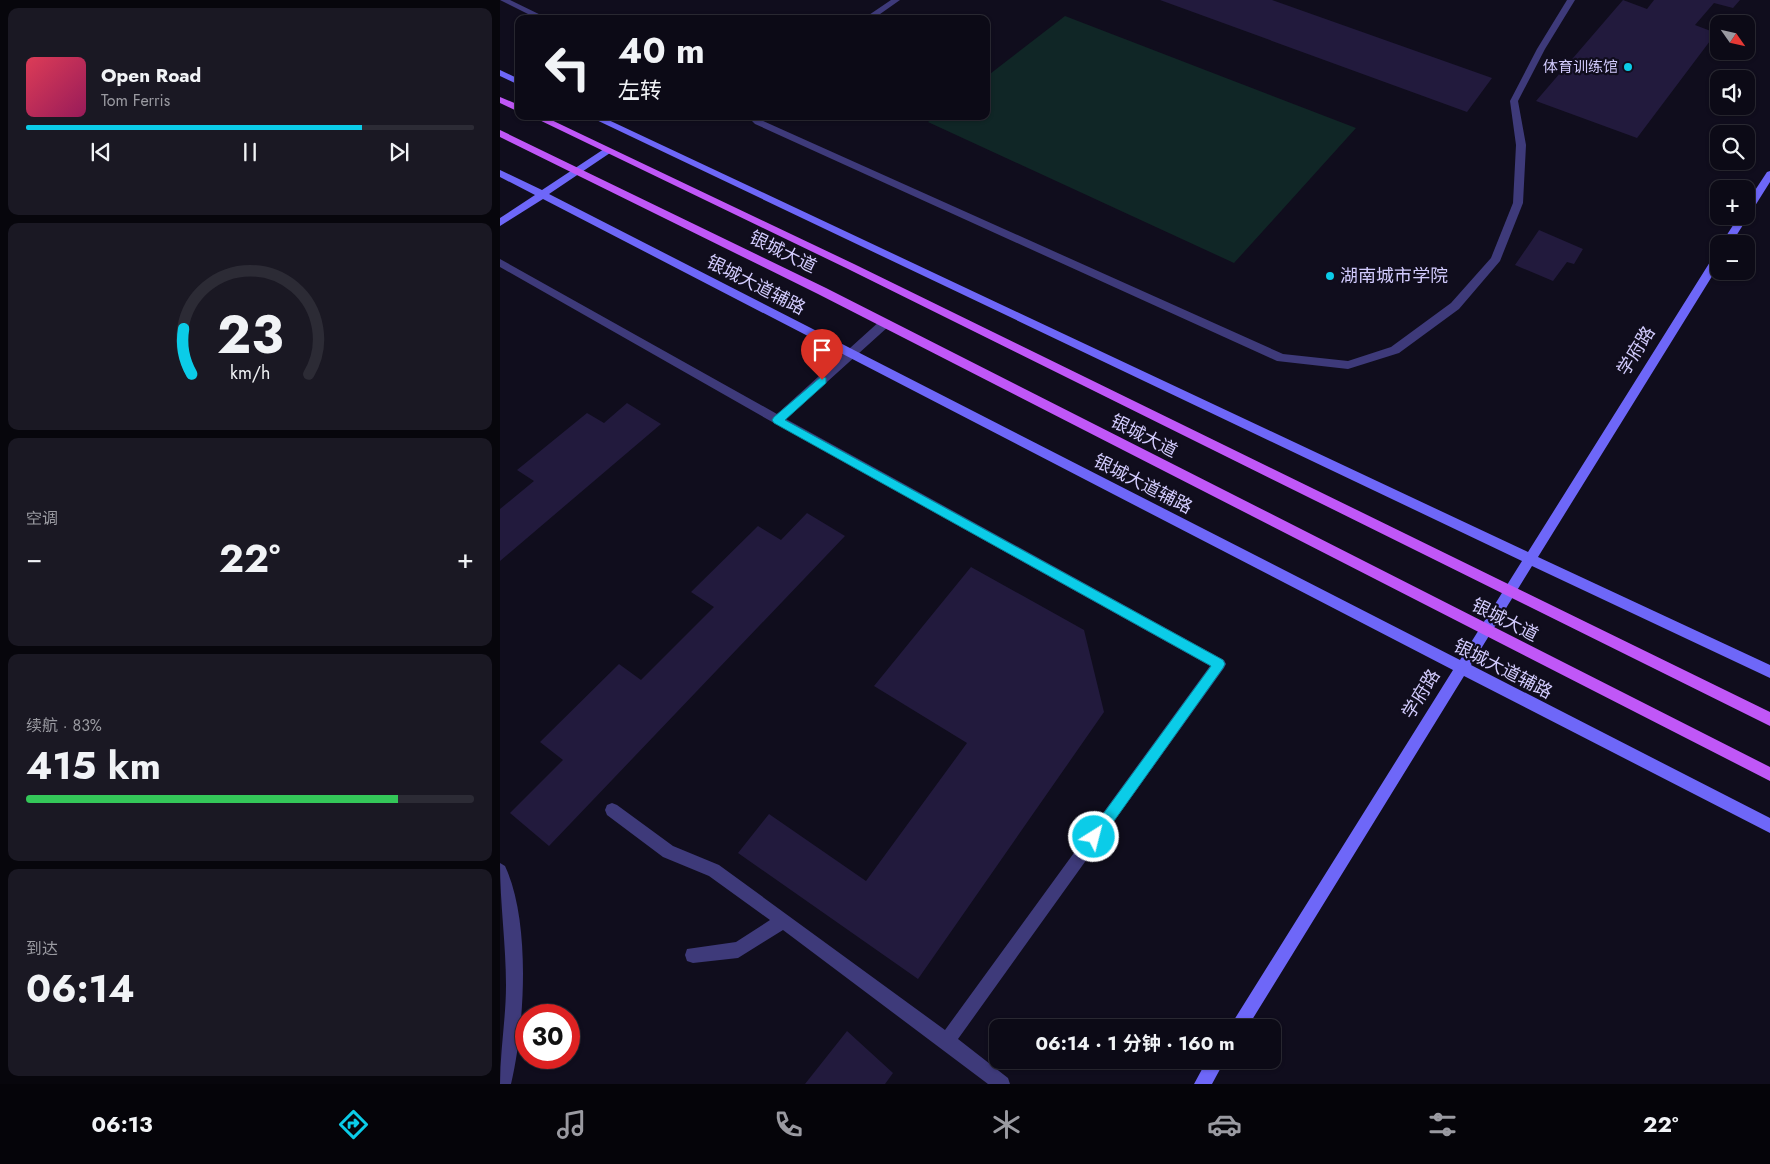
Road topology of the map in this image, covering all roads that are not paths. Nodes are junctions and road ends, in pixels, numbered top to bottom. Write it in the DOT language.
graph roads {
  1 [pos="503,0"];
  2 [pos="896,0"];
  3 [pos="1570,0"];
  4 [pos="536,15"];
  5 [pos="873,15"];
  6 [pos="500,73"];
  7 [pos="515,80"];
  8 [pos="500,100"];
  9 [pos="515,107"];
  10 [pos="543,120"];
  11 [pos="600,120"];
  12 [pos="756,120"];
  13 [pos="500,133"];
  14 [pos="607,151"];
  15 [pos="577,171"];
  16 [pos="500,173"];
  17 [pos="1770,174"];
  18 [pos="542,195"];
  19 [pos="1755,198"];
  20 [pos="500,223"];
  21 [pos="500,262"];
  22 [pos="1710,270"];
  23 [pos="885,324"];
  24 [pos="852,354"];
  25 [pos="778,420"];
  26 [pos="1530,558"];
  27 [pos="1509,591"];
  28 [pos="1485,629"];
  29 [pos="1461,667"];
  30 [pos="1770,672"];
  31 [pos="1770,719"];
  32 [pos="1770,774"];
  33 [pos="612,810"];
  34 [pos="1770,826"];
  35 [pos="500,871"];
  36 [pos="784,920"];
  37 [pos="693,955"];
  38 [pos="1243,1019"];
  39 [pos="947,1041"];
  40 [pos="1211,1069"];
  41 [pos="503,1084"];
  42 [pos="1002,1084"];
  43 [pos="1202,1084"];
  1 -- 4 [label="street"];
  2 -- 5 [label="street"];
  3 -- 12 [label="street"];
  6 -- 7 [label="street"];
  8 -- 9 [label="main road"];
  10 -- 14 [label="main road, 银城大道"];
  11 -- 26 [label="street"];
  13 -- 15 [label="main road, 银城大道"];
  14 -- 15 [label="street"];
  14 -- 27 [label="main road, 银城大道"];
  15 -- 18 [label="street"];
  15 -- 23 [label="main road, 银城大道"];
  16 -- 18 [label="street, 银城大道辅路"];
  17 -- 19 [label="street"];
  18 -- 20 [label="street"];
  18 -- 24 [label="street, 银城大道辅路"];
  21 -- 25 [label="street"];
  22 -- 26 [label="street, 学府路"];
  23 -- 24 [label="street"];
  23 -- 28 [label="main road, 银城大道"];
  24 -- 25 [label="street"];
  24 -- 29 [label="street, 银城大道辅路"];
  25 -- 39 [label="street"];
  26 -- 27 [label="street, 学府路"];
  26 -- 30 [label="street"];
  27 -- 28 [label="street, 学府路"];
  27 -- 31 [label="main road, 银城大道"];
  28 -- 29 [label="street, 学府路"];
  28 -- 32 [label="main road, 银城大道"];
  29 -- 34 [label="street, 银城大道辅路"];
  29 -- 38 [label="street, 学府路"];
  33 -- 36 [label="street"];
  35 -- 41 [label="street"];
  36 -- 37 [label="street"];
  36 -- 39 [label="street"];
  39 -- 42 [label="street"];
  40 -- 43 [label="street"];
}
